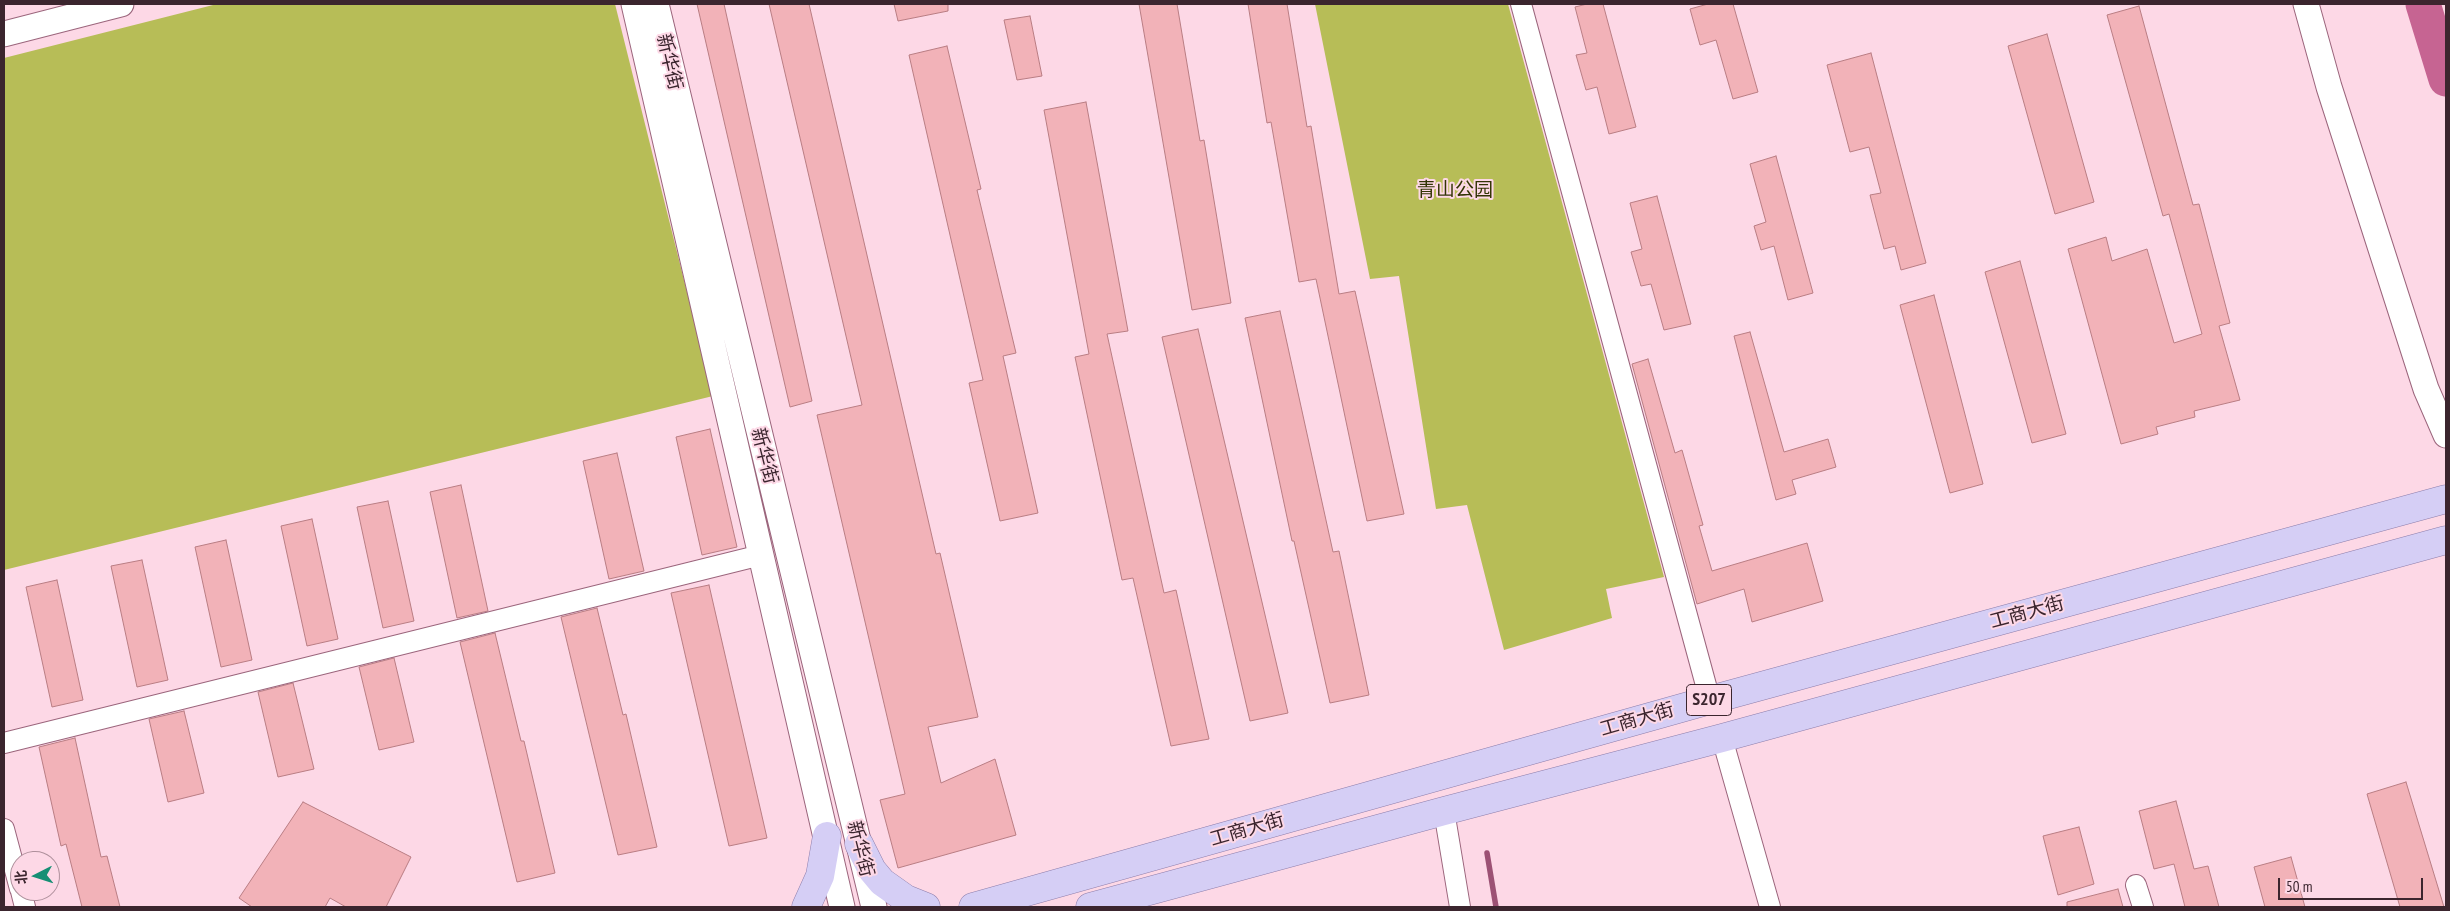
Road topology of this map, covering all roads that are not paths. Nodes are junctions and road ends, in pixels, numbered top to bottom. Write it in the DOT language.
graph roads {
  1 [pos="122,4"];
  2 [pos="634,4"];
  3 [pos="656,4"];
  4 [pos="1521,4"];
  5 [pos="2306,4"];
  6 [pos="4,34"];
  7 [pos="2446,435"];
  8 [pos="2446,499"];
  9 [pos="2446,540"];
  10 [pos="761,555"];
  11 [pos="1710,700"];
  12 [pos="1722,738"];
  13 [pos="4,743"];
  14 [pos="1444,811"];
  15 [pos="4,829"];
  16 [pos="827,836"];
  17 [pos="859,844"];
  18 [pos="10,852"];
  19 [pos="2136,886"];
  20 [pos="806,907"];
  21 [pos="842,907"];
  22 [pos="874,907"];
  23 [pos="926,907"];
  24 [pos="973,907"];
  25 [pos="1090,907"];
  26 [pos="1460,907"];
  27 [pos="1770,907"];
  28 [pos="2143,907"];
  1 -- 6 [label="street"];
  2 -- 10 [label="street, 新华街"];
  3 -- 17 [label="street, 新华街"];
  4 -- 11 [label="street"];
  5 -- 7 [label="street"];
  8 -- 11 [label="main road, 工商大街 / S207"];
  9 -- 12 [label="main road, 工商大街 / S207"];
  10 -- 13 [label="street"];
  10 -- 16 [label="street, 新华街"];
  11 -- 24 [label="main road, 工商大街 / S207"];
  12 -- 14 [label="main road, 工商大街 / S207"];
  12 -- 27 [label="street"];
  14 -- 25 [label="main road, 工商大街 / S207"];
  14 -- 26 [label="street"];
  15 -- 18 [label="street"];
  16 -- 20 [label="main road"];
  16 -- 21 [label="street, 新华街"];
  17 -- 22 [label="street, 新华街"];
  17 -- 23 [label="main road"];
  19 -- 28 [label="street"];
}
